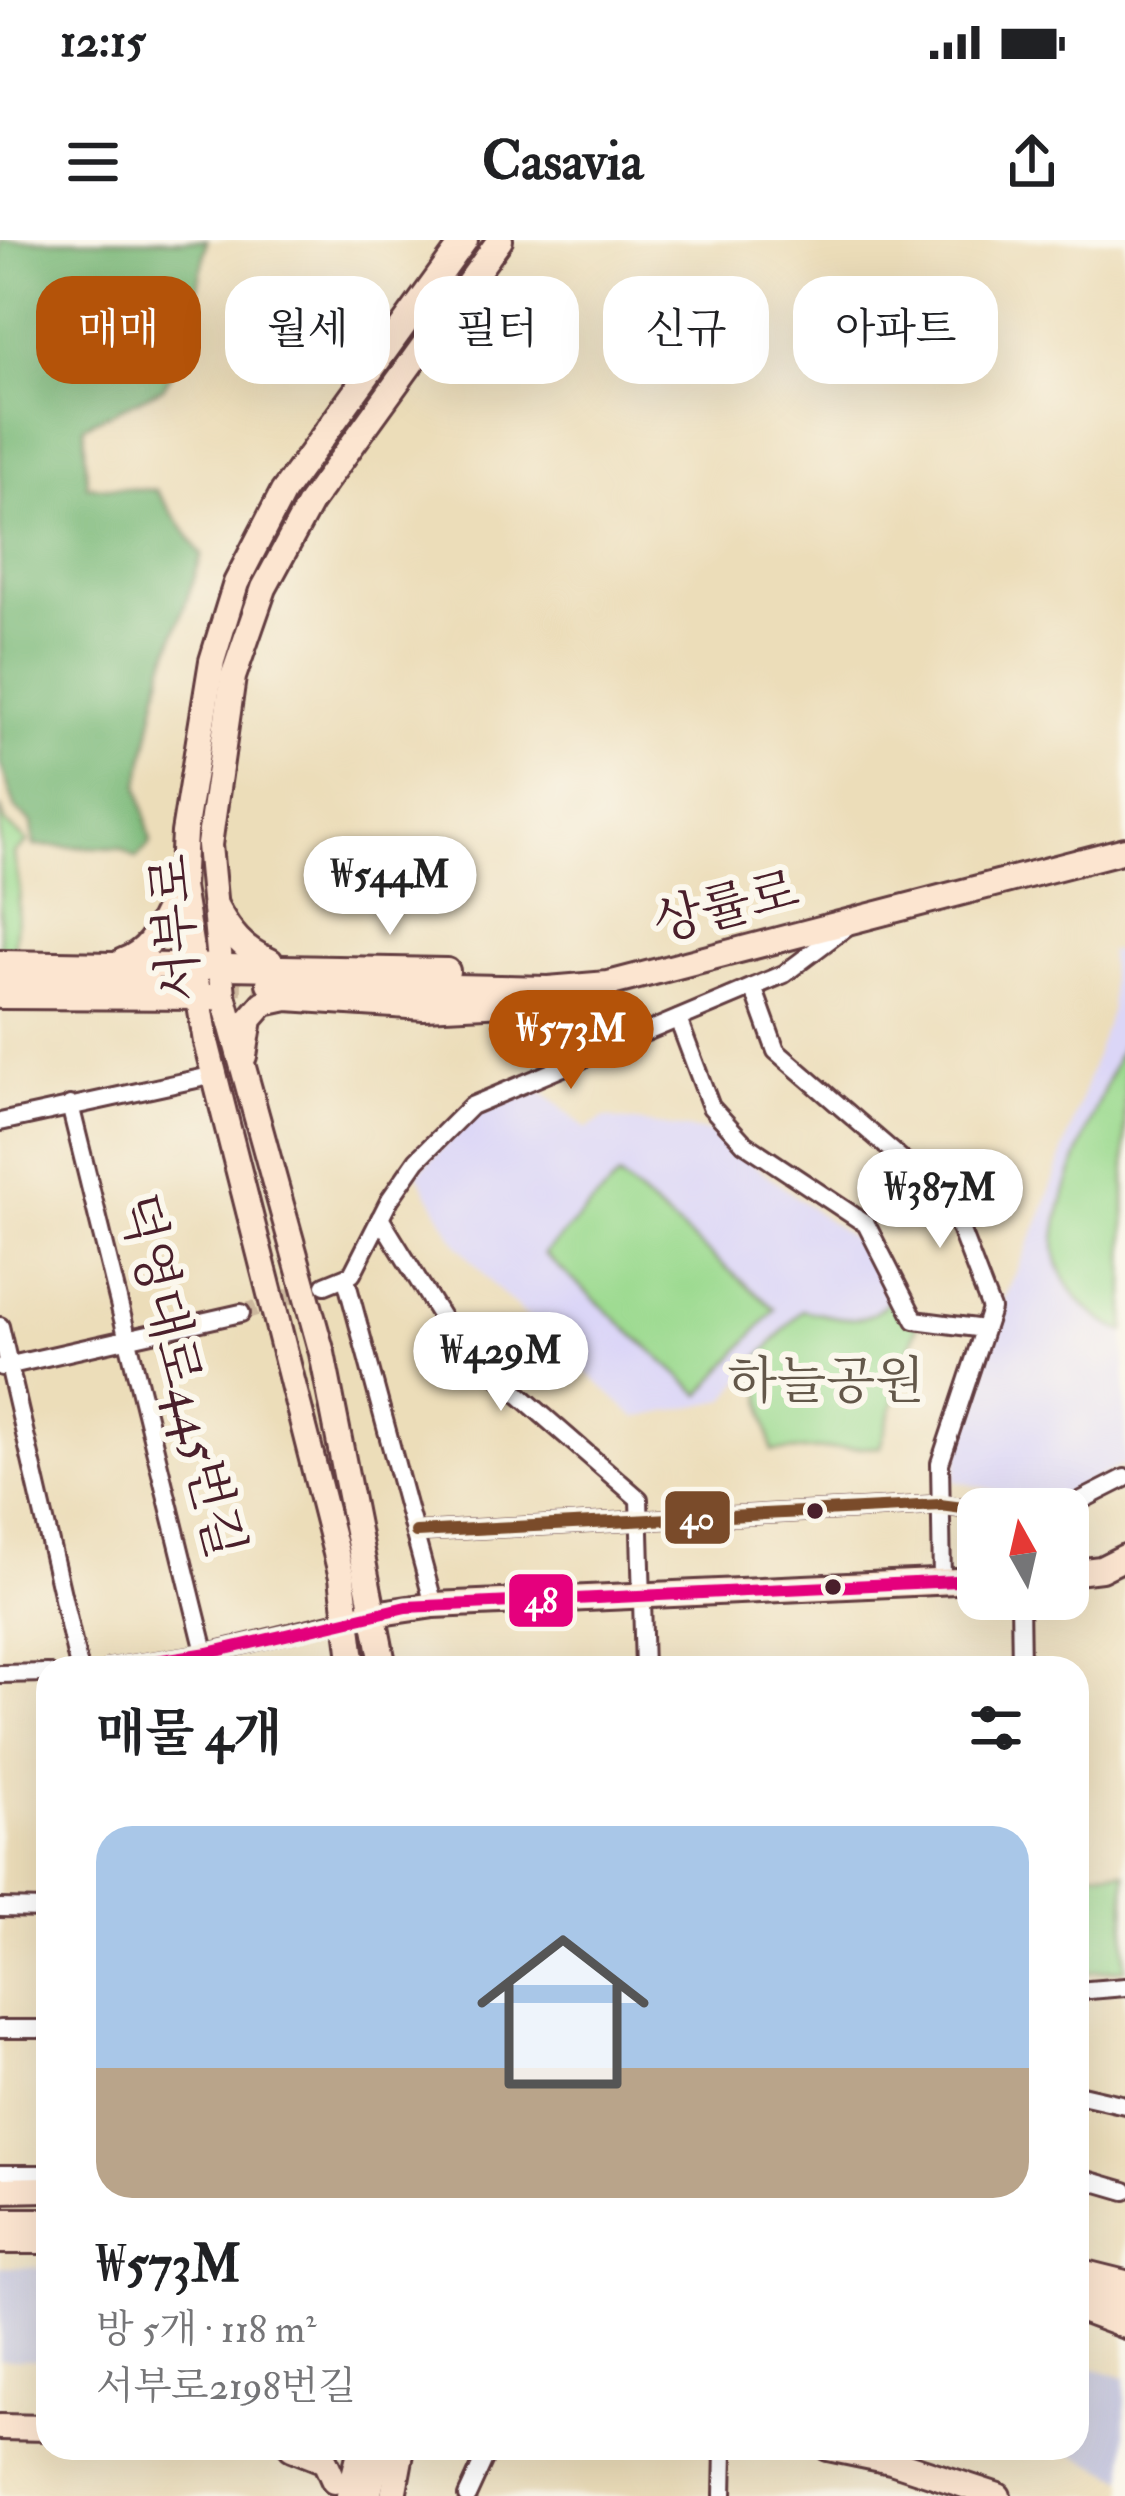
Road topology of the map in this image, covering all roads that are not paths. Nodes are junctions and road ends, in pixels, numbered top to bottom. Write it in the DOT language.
graph roads {
  1 [pos="465,240"];
  2 [pos="500,240"];
  3 [pos="1125,850"];
  4 [pos="181,886"];
  5 [pos="212,899"];
  6 [pos="854,921"];
  7 [pos="0,963"];
  8 [pos="116,963"];
  9 [pos="205,963"];
  10 [pos="273,973"];
  11 [pos="0,980"];
  12 [pos="146,980"];
  13 [pos="753,987"];
  14 [pos="548,989"];
  15 [pos="0,996"];
  16 [pos="211,997"];
  17 [pos="678,1018"];
  18 [pos="243,1068"];
  19 [pos="215,1075"];
  20 [pos="70,1106"];
  21 [pos="0,1122"];
  22 [pos="380,1218"];
  23 [pos="346,1279"];
  24 [pos="325,1285"];
  25 [pos="241,1313"];
  26 [pos="0,1326"];
  27 [pos="984,1329"];
  28 [pos="128,1342"];
  29 [pos="5,1366"];
  30 [pos="1125,1478"];
  31 [pos="1089,1496"];
  32 [pos="940,1505"];
  33 [pos="957,1507"];
  34 [pos="640,1520"];
  35 [pos="416,1532"];
  36 [pos="1125,1557"];
  37 [pos="1089,1571"];
  38 [pos="942,1580"];
  39 [pos="957,1580"];
  40 [pos="643,1596"];
  41 [pos="434,1605"];
  42 [pos="375,1614"];
  43 [pos="347,1619"];
  44 [pos="1020,1620"];
  45 [pos="76,1656"];
  46 [pos="207,1656"];
  47 [pos="222,1656"];
  48 [pos="352,1656"];
  49 [pos="382,1656"];
  50 [pos="644,1656"];
  51 [pos="1021,1656"];
  52 [pos="36,1673"];
  53 [pos="0,1674"];
  54 [pos="0,1908"];
  55 [pos="36,1909"];
  56 [pos="1125,1987"];
  57 [pos="1089,1990"];
  58 [pos="36,2029"];
  59 [pos="0,2030"];
  60 [pos="1089,2097"];
  61 [pos="1125,2105"];
  62 [pos="0,2174"];
  63 [pos="36,2174"];
  64 [pos="1089,2180"];
  65 [pos="36,2189"];
  66 [pos="0,2190"];
  67 [pos="1125,2191"];
  68 [pos="0,2204"];
  69 [pos="36,2204"];
  70 [pos="36,2221"];
  71 [pos="0,2222"];
  72 [pos="36,2240"];
  73 [pos="0,2241"];
  74 [pos="1089,2276"];
  75 [pos="1089,2280"];
  76 [pos="1125,2283"];
  77 [pos="1125,2305"];
  78 [pos="1089,2312"];
  79 [pos="1125,2326"];
  80 [pos="0,2416"];
  81 [pos="36,2416"];
  82 [pos="0,2427"];
  83 [pos="36,2428"];
  84 [pos="0,2439"];
  85 [pos="36,2440"];
  86 [pos="322,2460"];
  87 [pos="340,2460"];
  88 [pos="355,2460"];
  89 [pos="377,2460"];
  90 [pos="400,2460"];
  91 [pos="410,2460"];
  92 [pos="484,2460"];
  93 [pos="724,2460"];
  94 [pos="886,2460"];
  95 [pos="916,2460"];
  96 [pos="395,2490"];
  97 [pos="338,2491"];
  98 [pos="992,2495"];
  99 [pos="368,2496"];
  100 [pos="467,2496"];
  101 [pos="723,2496"];
  1 -- 4 [label="main road, 서부로"];
  2 -- 5 [label="main road, 서부로"];
  3 -- 6 [label="main road, 상률로"];
  4 -- 8 [label="main road"];
  4 -- 9 [label="main road, 서부로"];
  5 -- 9 [label="main road, 서부로"];
  5 -- 10 [label="main road"];
  6 -- 13 [label="street"];
  6 -- 14 [label="main road, 상률로"];
  7 -- 8 [label="main road, 상률로"];
  8 -- 9 [label="main road, 상률로"];
  9 -- 10 [label="main road, 상률로"];
  9 -- 16 [label="main road, 서부로"];
  10 -- 14 [label="main road, 상률로"];
  11 -- 12 [label="main road"];
  13 -- 17 [label="street"];
  13 -- 27 [label="street"];
  14 -- 18 [label="main road"];
  15 -- 16 [label="main road"];
  16 -- 18 [label="main road, 서부로"];
  16 -- 19 [label="main road, 서부로"];
  17 -- 22 [label="street"];
  17 -- 27 [label="street"];
  18 -- 42 [label="main road, 서부로"];
  19 -- 20 [label="street"];
  19 -- 43 [label="main road, 서부로"];
  20 -- 21 [label="street"];
  20 -- 28 [label="street, 덕영대로445번길"];
  22 -- 23 [label="street"];
  22 -- 34 [label="street"];
  23 -- 24 [label="street"];
  23 -- 35 [label="street"];
  25 -- 28 [label="street"];
  26 -- 29 [label="street"];
  27 -- 32 [label="street"];
  28 -- 29 [label="street"];
  28 -- 46 [label="street, 덕영대로445번길"];
  29 -- 45 [label="street"];
  30 -- 31 [label="street"];
  32 -- 33 [label="street"];
  32 -- 34 [label="street"];
  32 -- 38 [label="street"];
  34 -- 35 [label="street"];
  34 -- 40 [label="street"];
  35 -- 41 [label="street"];
  36 -- 37 [label="main road"];
  38 -- 39 [label="main road"];
  38 -- 40 [label="main road"];
  40 -- 41 [label="main road"];
  40 -- 50 [label="street"];
  41 -- 42 [label="main road"];
  42 -- 43 [label="main road"];
  42 -- 49 [label="main road, 서부로"];
  43 -- 47 [label="street"];
  43 -- 48 [label="main road, 서부로"];
  44 -- 51 [label="street"];
  52 -- 53 [label="street"];
  54 -- 55 [label="street"];
  56 -- 57 [label="street"];
  58 -- 59 [label="street"];
  60 -- 61 [label="street"];
  62 -- 63 [label="street"];
  64 -- 67 [label="street"];
  65 -- 66 [label="main road"];
  68 -- 69 [label="main road"];
  70 -- 71 [label="main road"];
  72 -- 73 [label="main road"];
  74 -- 76 [label="main road"];
  75 -- 77 [label="main road"];
  78 -- 79 [label="main road"];
  80 -- 81 [label="main road"];
  82 -- 83 [label="main road"];
  84 -- 85 [label="main road"];
  86 -- 97 [label="main road"];
  87 -- 97 [label="main road"];
  88 -- 97 [label="main road"];
  89 -- 99 [label="main road"];
  90 -- 96 [label="main road"];
  91 -- 96 [label="main road"];
  92 -- 100 [label="street"];
  93 -- 101 [label="street"];
  94 -- 98 [label="main road"];
  95 -- 98 [label="main road"];
}
